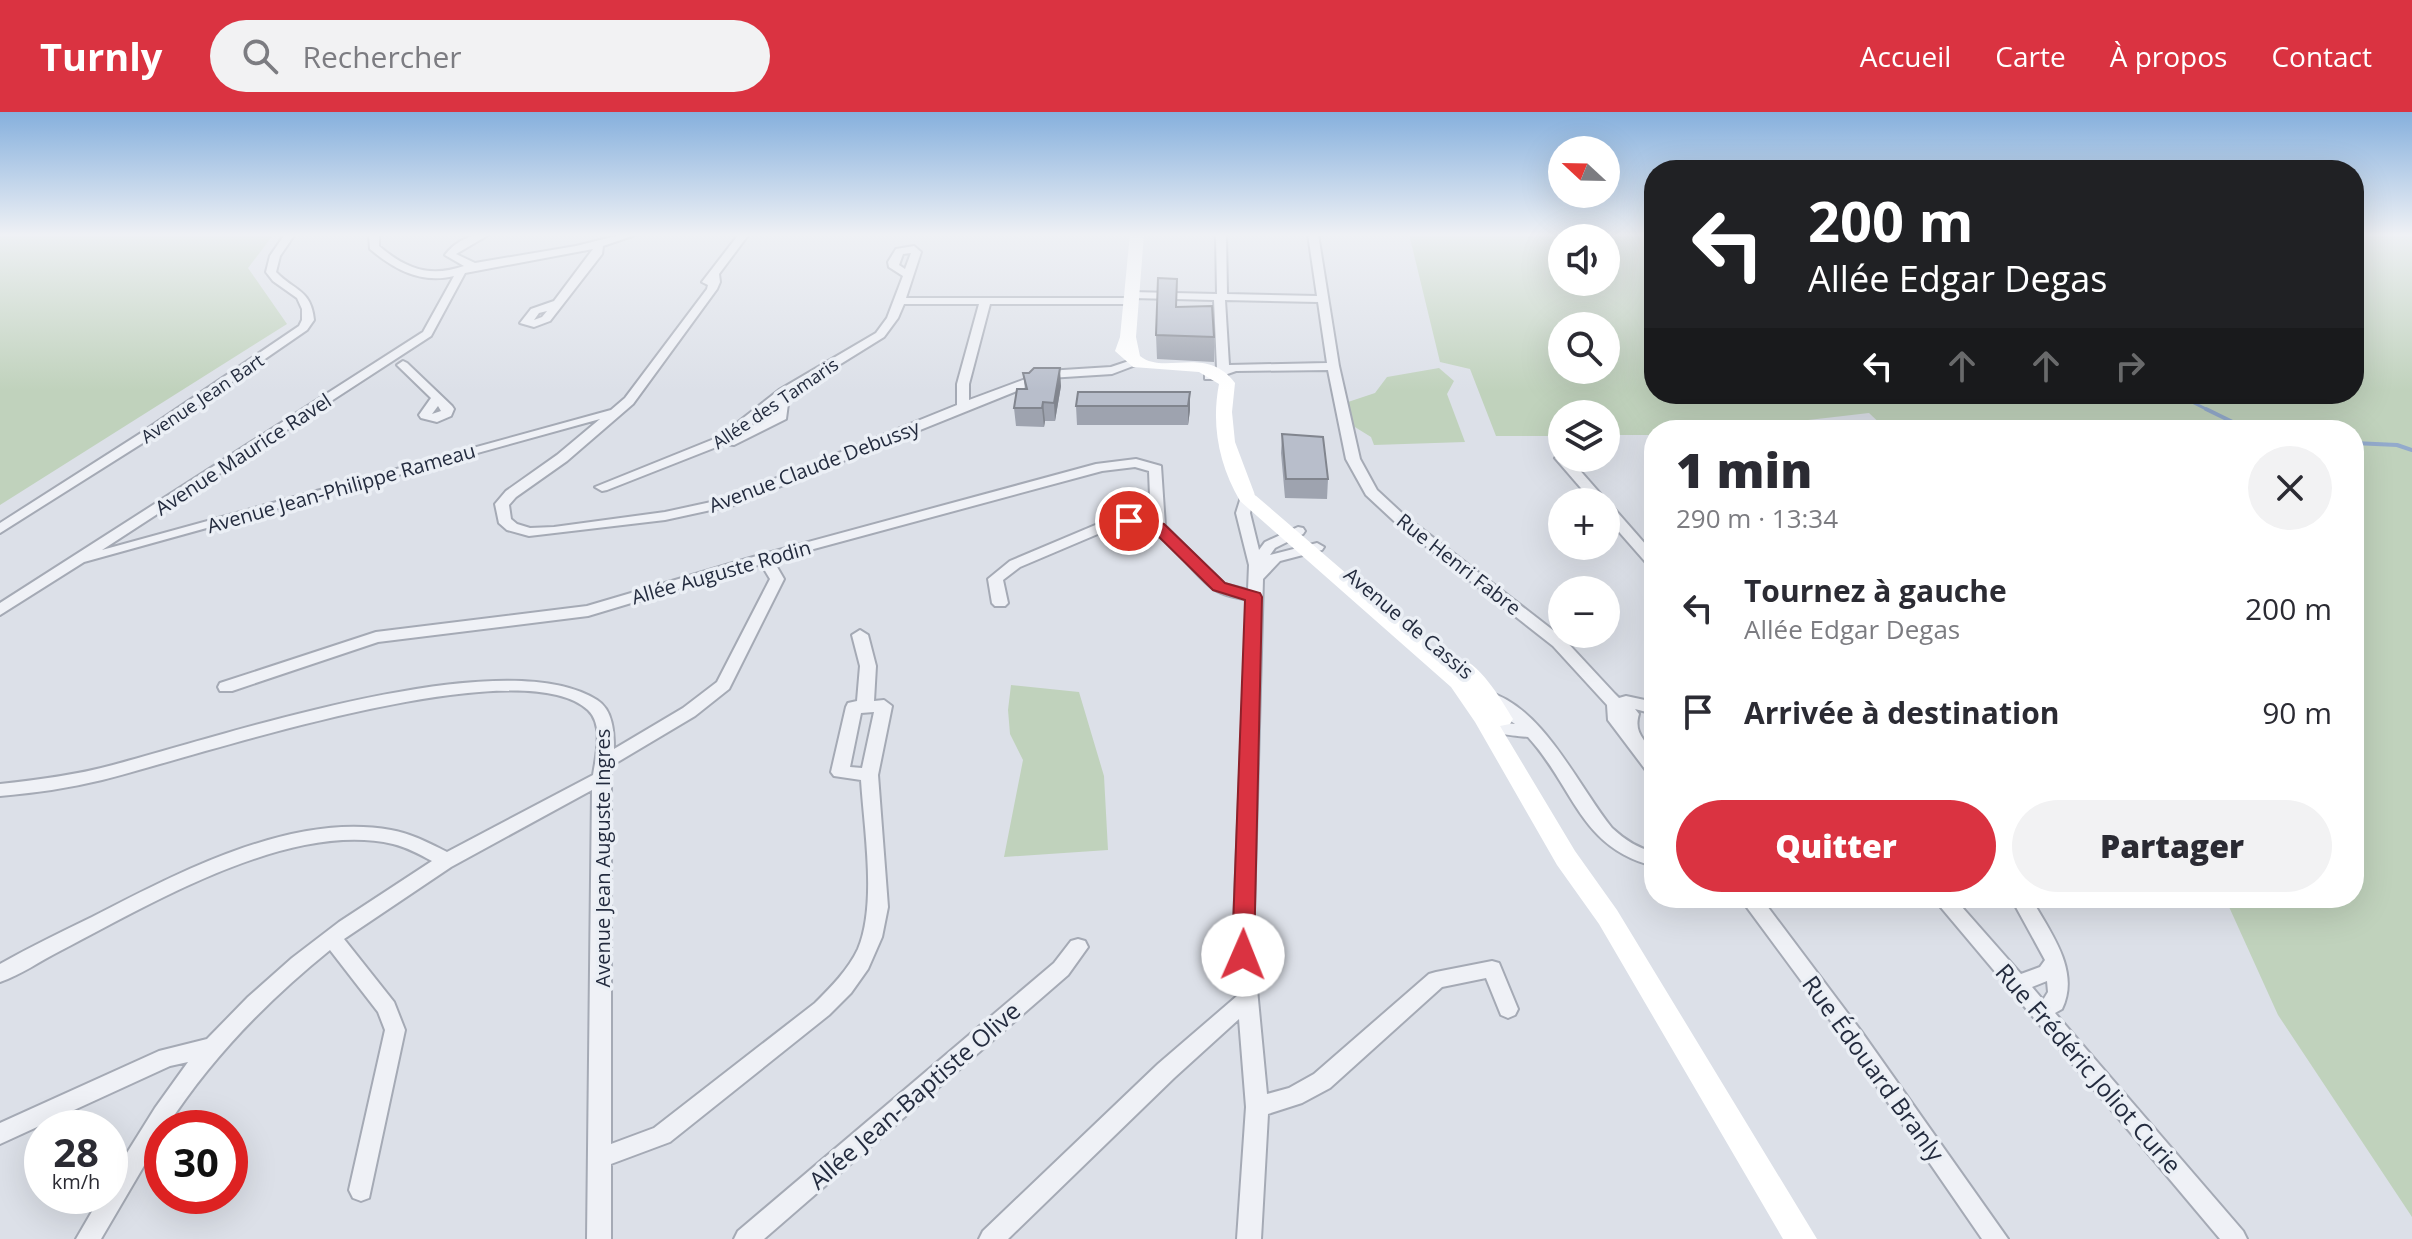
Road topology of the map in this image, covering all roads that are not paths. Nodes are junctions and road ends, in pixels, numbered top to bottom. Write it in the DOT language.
graph roads {
  1 [pos="292,287"];
  2 [pos="454,287"];
  3 [pos="572,287"];
  4 [pos="713,287"];
  5 [pos="903,287"];
  6 [pos="1132,287"];
  7 [pos="1223,287"];
  8 [pos="1321,287"];
  9 [pos="1131,298"];
  10 [pos="1323,299"];
  11 [pos="1215,300"];
  12 [pos="898,301"];
  13 [pos="985,301"];
  14 [pos="559,303"];
  15 [pos="406,349"];
  16 [pos="1132,364"];
  17 [pos="403,365"];
  18 [pos="1333,366"];
  19 [pos="376,368"];
  20 [pos="1216,372"];
  21 [pos="437,398"];
  22 [pos="963,407"];
  23 [pos="612,412"];
  24 [pos="1574,472"];
  25 [pos="602,487"];
  26 [pos="1588,488"];
  27 [pos="1245,491"];
  28 [pos="1620,524"];
  29 [pos="1158,527"];
  30 [pos="0,529"];
  31 [pos="1302,541"];
  32 [pos="1644,552"];
  33 [pos="765,558"];
  34 [pos="70,564"];
  35 [pos="1255,580"];
  36 [pos="1000,603"];
  37 [pos="0,610"];
  38 [pos="860,635"];
  39 [pos="226,687"];
  40 [pos="865,707"];
  41 [pos="1486,708"];
  42 [pos="1624,710"];
  43 [pos="1644,710"];
  44 [pos="1507,729"];
  45 [pos="1533,732"];
  46 [pos="1644,755"];
  47 [pos="602,771"];
  48 [pos="869,775"];
  49 [pos="0,790"];
  50 [pos="1644,856"];
  51 [pos="445,860"];
  52 [pos="1757,908"];
  53 [pos="1952,908"];
  54 [pos="2027,908"];
  55 [pos="1608,917"];
  56 [pos="332,938"];
  57 [pos="1078,947"];
  58 [pos="2056,961"];
  59 [pos="0,974"];
  60 [pos="2018,984"];
  61 [pos="1248,999"];
  62 [pos="1508,1009"];
  63 [pos="2041,1011"];
  64 [pos="213,1047"];
  65 [pos="1257,1107"];
  66 [pos="0,1134"];
  67 [pos="600,1158"];
  68 [pos="361,1190"];
  69 [pos="88,1239"];
  70 [pos="599,1239"];
  71 [pos="746,1239"];
  72 [pos="991,1239"];
  73 [pos="1249,1239"];
  74 [pos="1801,1239"];
  75 [pos="1996,1239"];
  76 [pos="2235,1239"];
  1 -- 30 [label="street, Avenue Jean Bart"];
  2 -- 15 [label="street, Avenue Maurice Ravel"];
  3 -- 14 [label="street"];
  4 -- 23 [label="street, Avenue Claude Debussy"];
  5 -- 12 [label="street, Allée des Tamaris"];
  6 -- 9 [label="main road"];
  7 -- 11 [label="street"];
  8 -- 10 [label="street, Rue Henri Fabre"];
  9 -- 11 [label="street"];
  9 -- 13 [label="street"];
  9 -- 16 [label="main road"];
  10 -- 11 [label="street"];
  10 -- 18 [label="street, Rue Henri Fabre"];
  11 -- 20 [label="street"];
  12 -- 13 [label="street"];
  12 -- 25 [label="street, Allée des Tamaris"];
  13 -- 22 [label="street"];
  15 -- 17 [label="street"];
  15 -- 19 [label="street, Avenue Maurice Ravel"];
  16 -- 20 [label="main road"];
  16 -- 22 [label="street, Avenue Claude Debussy"];
  17 -- 19 [label="street"];
  17 -- 21 [label="street"];
  18 -- 20 [label="street"];
  18 -- 42 [label="street, Rue Henri Fabre"];
  19 -- 34 [label="street, Avenue Maurice Ravel"];
  20 -- 27 [label="main road, Avenue de Cassis"];
  22 -- 23 [label="street, Avenue Claude Debussy"];
  23 -- 34 [label="street, Avenue Jean-Philippe Rameau"];
  24 -- 26 [label="street"];
  27 -- 31 [label="main road, Avenue de Cassis"];
  27 -- 35 [label="street"];
  28 -- 32 [label="street"];
  29 -- 33 [label="street, Allée Auguste Rodin"];
  29 -- 35 [label="street"];
  29 -- 36 [label="street"];
  31 -- 35 [label="street"];
  31 -- 35 [label="street"];
  31 -- 41 [label="main road, Avenue de Cassis"];
  31 -- 41 [label="main road, Avenue de Cassis"];
  33 -- 39 [label="street, Allée Auguste Rodin"];
  33 -- 47 [label="street"];
  34 -- 37 [label="street, Avenue Maurice Ravel"];
  35 -- 61 [label="street"];
  38 -- 40 [label="street"];
  40 -- 48 [label="street"];
  40 -- 48 [label="street"];
  41 -- 44 [label="main road, Avenue de Cassis"];
  41 -- 45 [label="street"];
  41 -- 55 [label="main road, Avenue de Cassis"];
  42 -- 43 [label="street"];
  42 -- 46 [label="street"];
  44 -- 45 [label="street"];
  44 -- 55 [label="main road, Avenue de Cassis"];
  45 -- 50 [label="street"];
  47 -- 49 [label="street, Avenue Jean Auguste Ingres"];
  47 -- 51 [label="street"];
  47 -- 67 [label="street, Avenue Jean Auguste Ingres"];
  48 -- 67 [label="street"];
  51 -- 56 [label="street"];
  51 -- 59 [label="street"];
  52 -- 75 [label="street, Rue Édouard Branly"];
  53 -- 60 [label="street, Rue Frédéric Joliot Curie"];
  54 -- 58 [label="street"];
  55 -- 74 [label="main road, Avenue de Cassis"];
  56 -- 64 [label="street"];
  56 -- 68 [label="street"];
  57 -- 71 [label="street, Allée Jean-Baptiste Olive"];
  58 -- 60 [label="street"];
  58 -- 63 [label="street"];
  60 -- 63 [label="street, Rue Frédéric Joliot Curie"];
  61 -- 65 [label="street"];
  61 -- 72 [label="street"];
  62 -- 65 [label="street"];
  63 -- 76 [label="street, Rue Frédéric Joliot Curie"];
  64 -- 66 [label="street"];
  64 -- 69 [label="street"];
  65 -- 73 [label="street"];
  67 -- 70 [label="street, Avenue Jean Auguste Ingres"];
}
